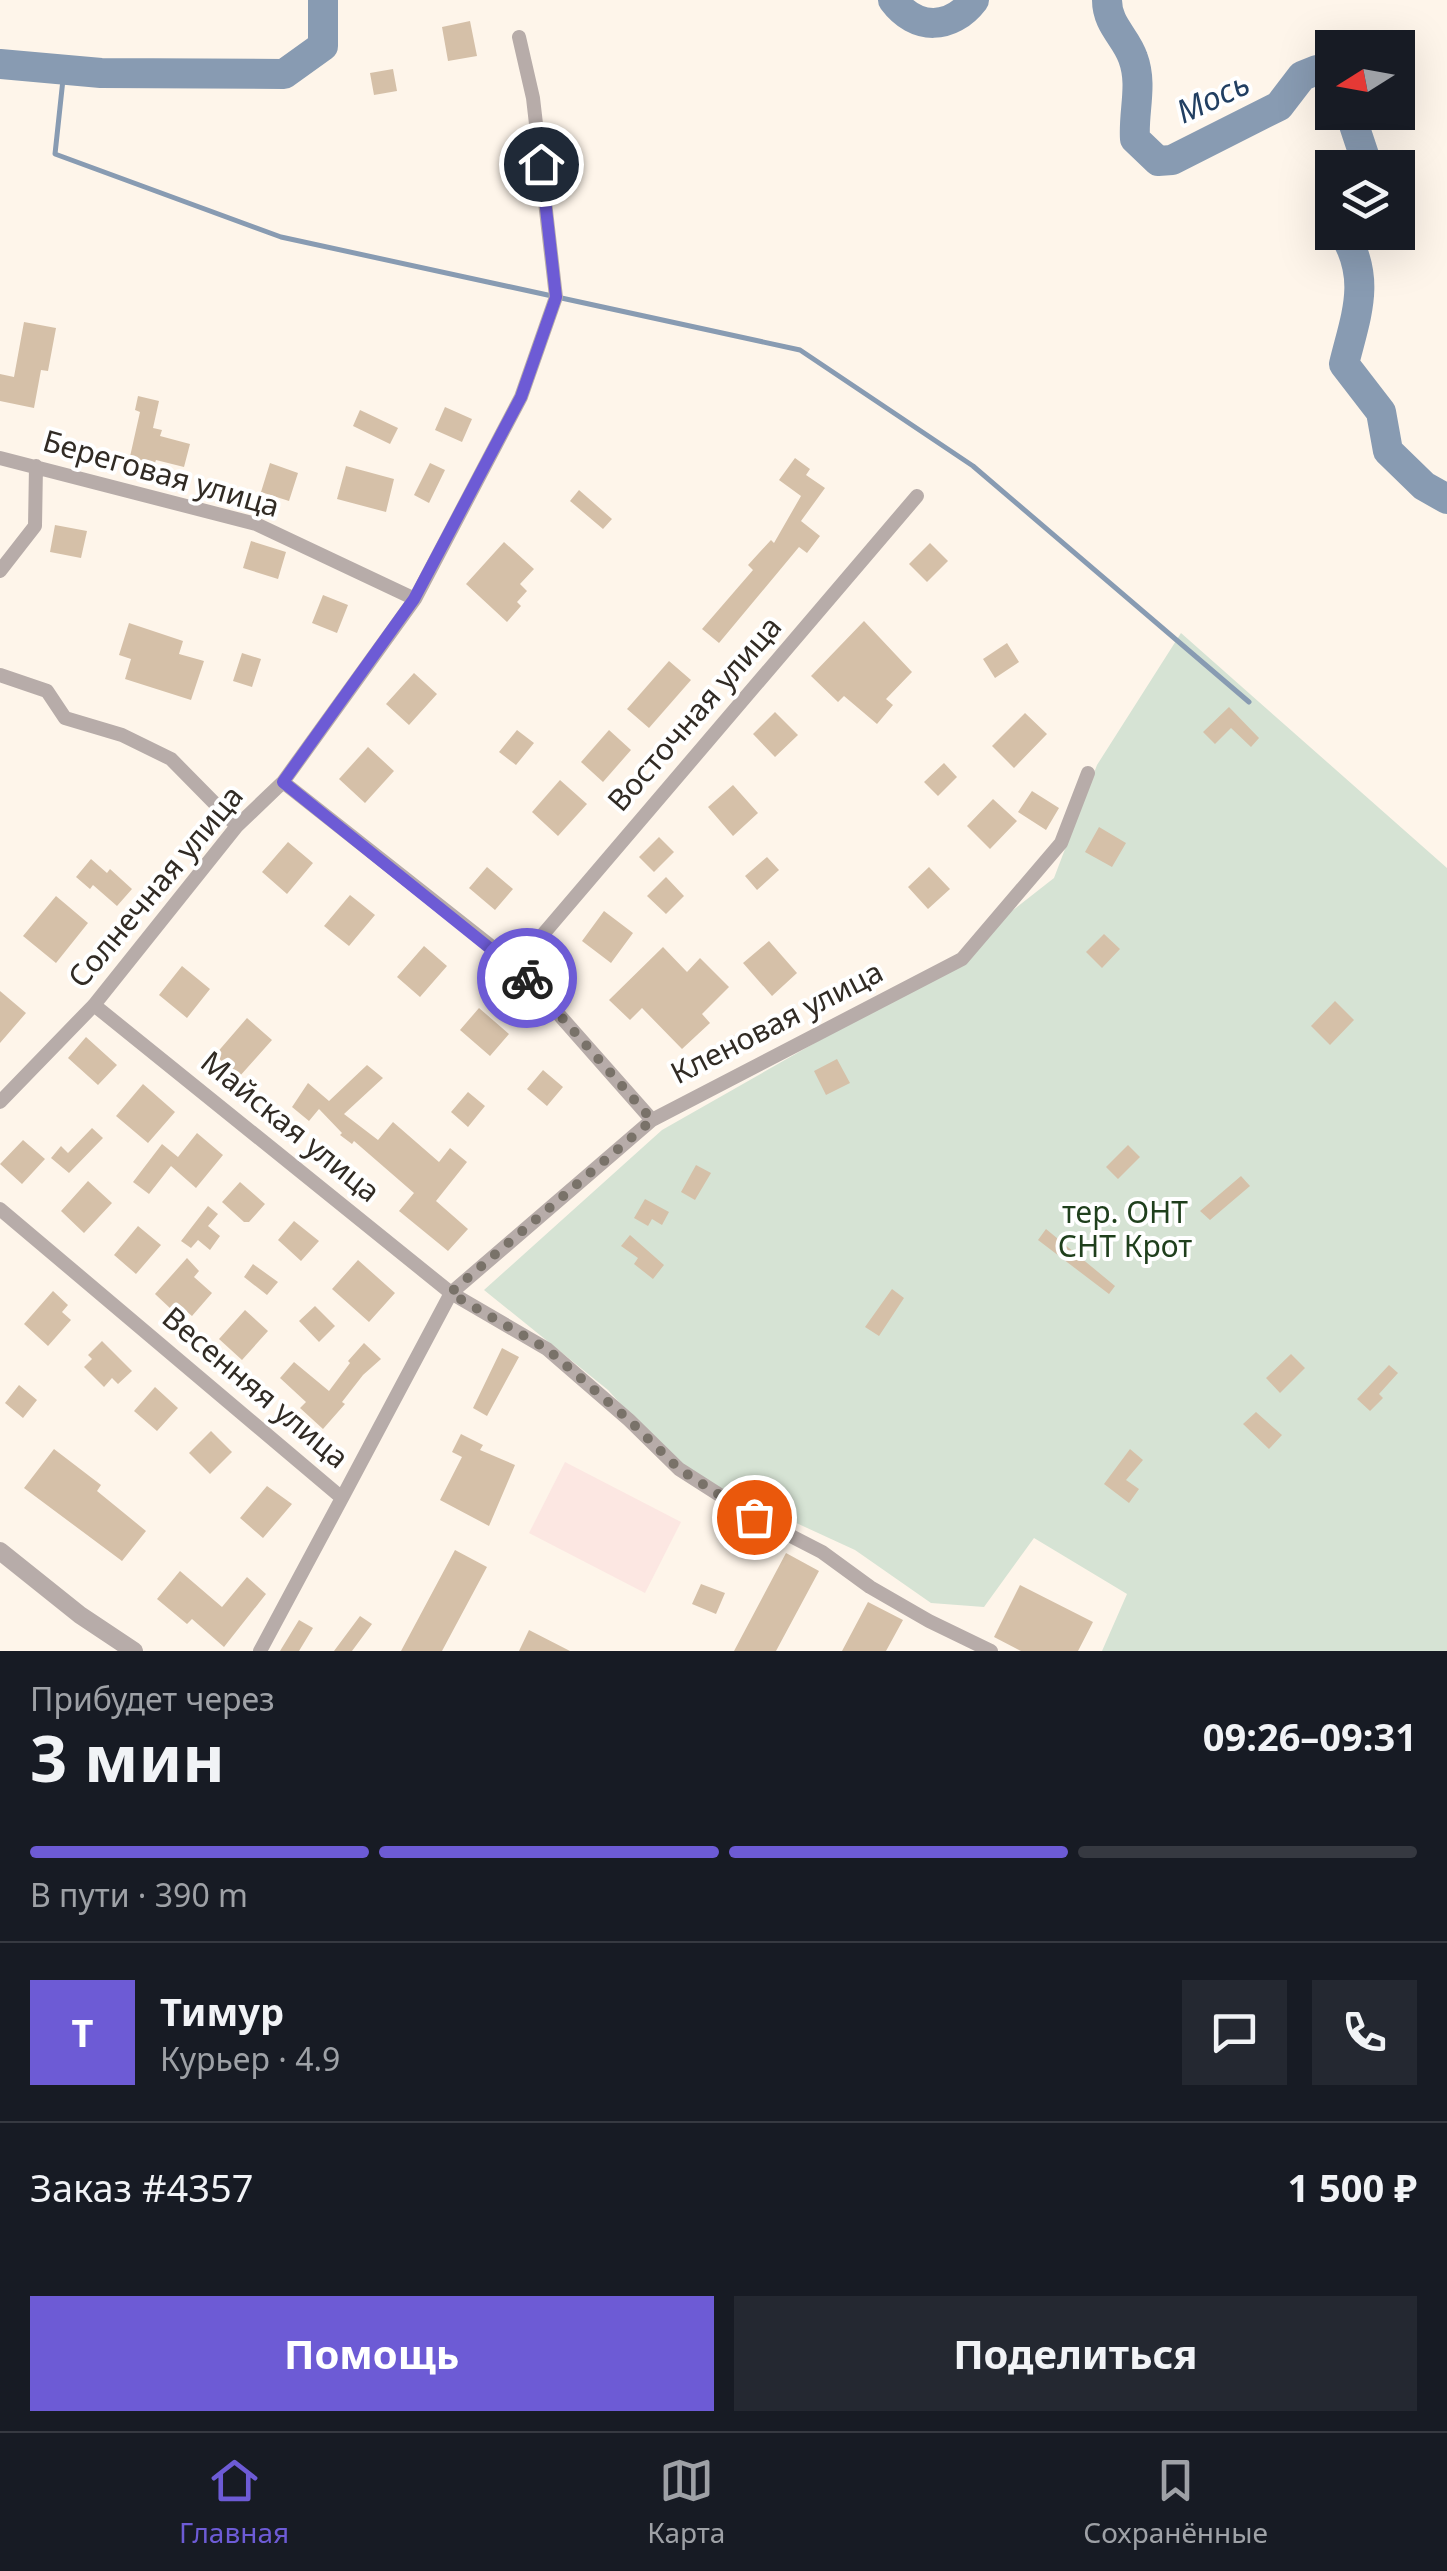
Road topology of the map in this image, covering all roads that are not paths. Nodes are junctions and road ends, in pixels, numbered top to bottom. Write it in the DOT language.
graph roads {
  1 [pos="519,36"];
  2 [pos="0,458"];
  3 [pos="36,466"];
  4 [pos="917,496"];
  5 [pos="0,572"];
  6 [pos="414,599"];
  7 [pos="0,675"];
  8 [pos="1088,773"];
  9 [pos="283,782"];
  10 [pos="238,826"];
  11 [pos="516,966"];
  12 [pos="94,1005"];
  13 [pos="0,1102"];
  14 [pos="652,1120"];
  15 [pos="0,1209"];
  16 [pos="450,1293"];
  17 [pos="342,1498"];
  18 [pos="0,1551"];
  19 [pos="134,1651"];
  20 [pos="260,1651"];
  21 [pos="992,1651"];
  1 -- 6 [label="street, Солнечная улица"];
  2 -- 3 [label="street, Береговая улица"];
  3 -- 5 [label="street"];
  3 -- 6 [label="street, Береговая улица"];
  4 -- 11 [label="street, Восточная улица"];
  6 -- 9 [label="street, Солнечная улица"];
  7 -- 10 [label="street"];
  8 -- 14 [label="street, Кленовая улица"];
  9 -- 10 [label="street, Солнечная улица"];
  9 -- 11 [label="street"];
  10 -- 12 [label="street, Солнечная улица"];
  11 -- 14 [label="street"];
  12 -- 13 [label="street, Солнечная улица"];
  12 -- 16 [label="street, Майская улица"];
  14 -- 16 [label="street, Кленовая улица"];
  15 -- 17 [label="street, Весенняя улица"];
  16 -- 17 [label="street"];
  16 -- 21 [label="street, Майская улица"];
  17 -- 20 [label="street, Весенняя улица"];
  18 -- 19 [label="street"];
}
